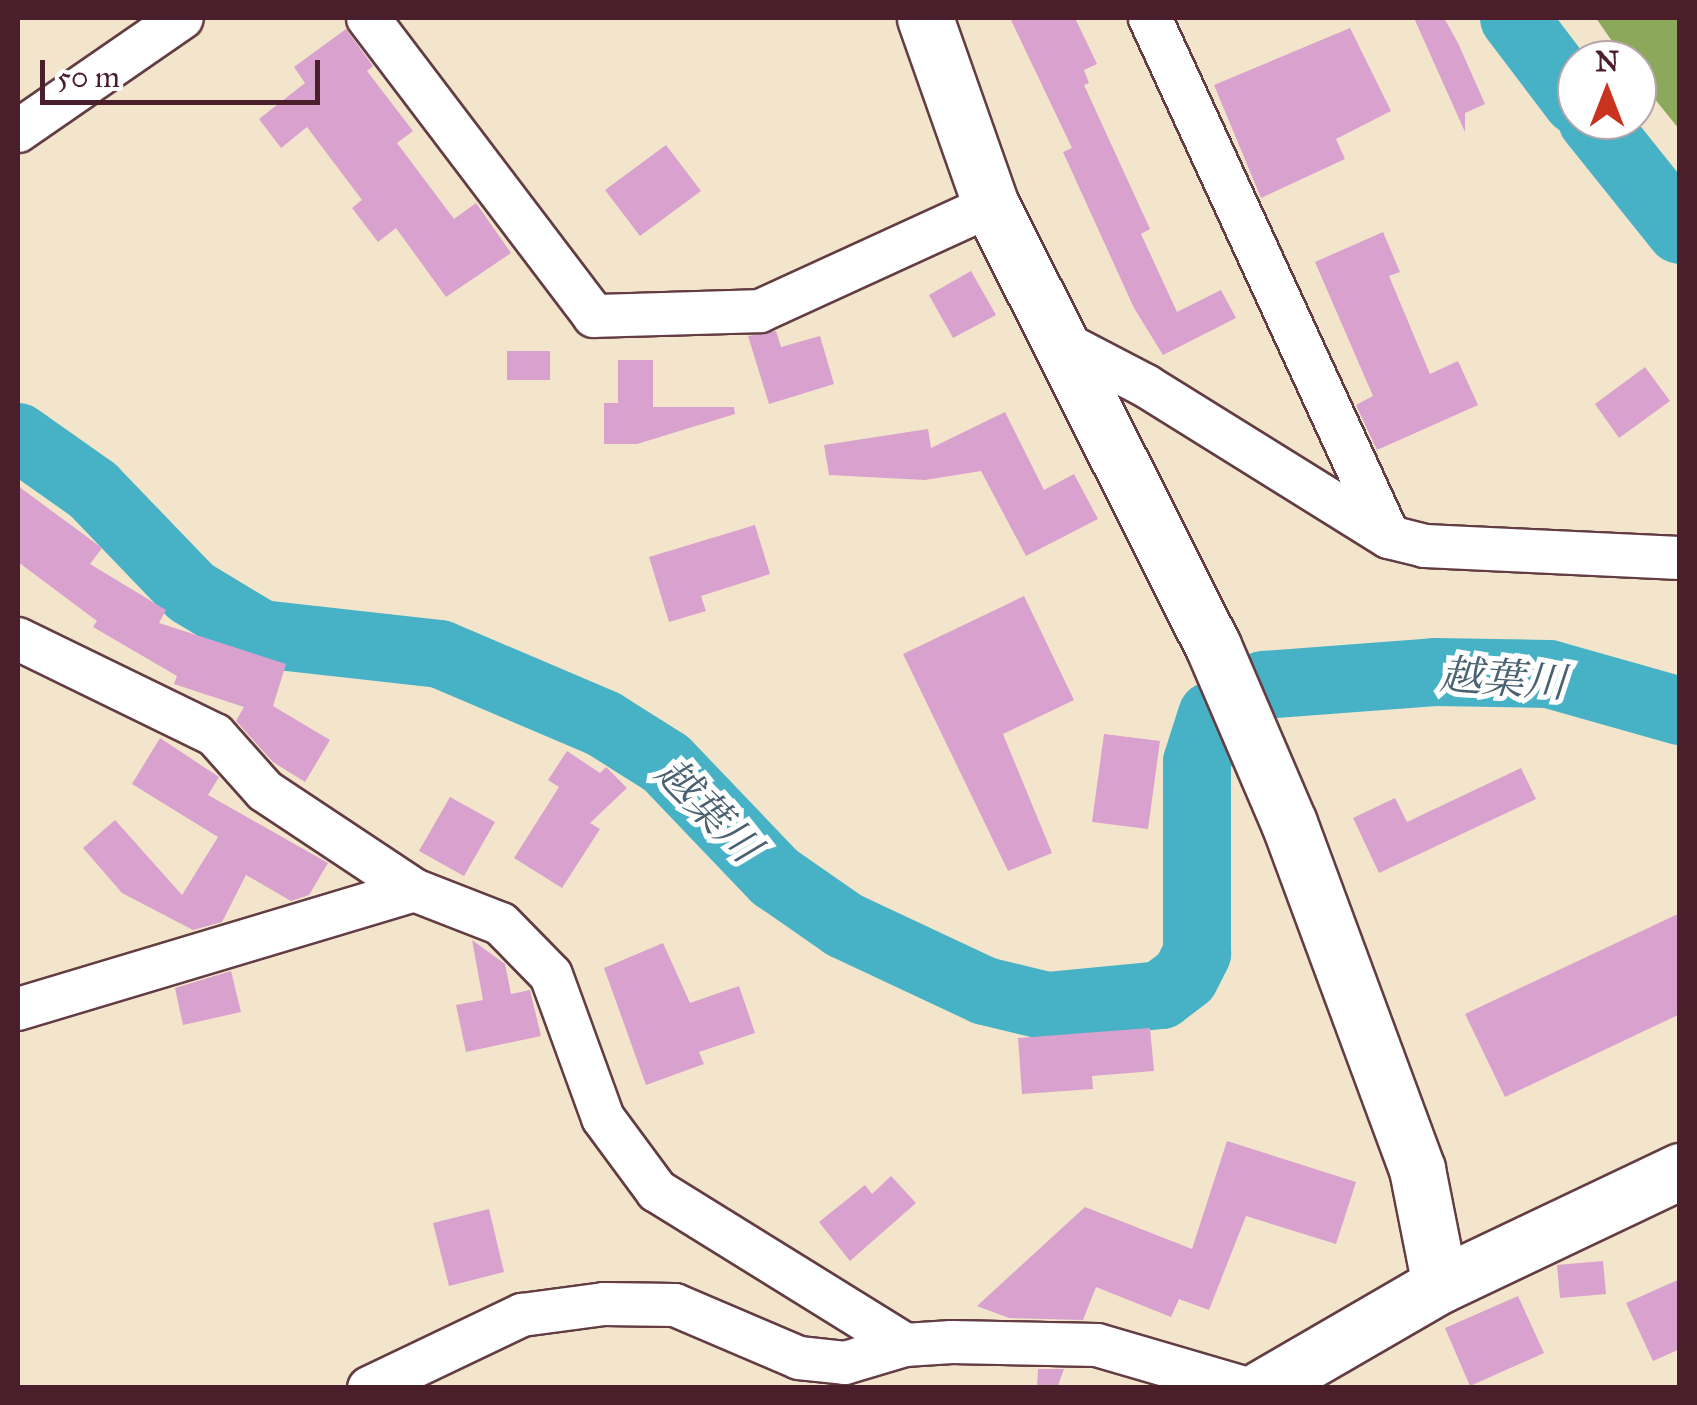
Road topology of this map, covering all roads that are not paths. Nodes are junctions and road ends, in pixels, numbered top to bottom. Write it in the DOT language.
graph roads {
  1 [pos="182,18"];
  2 [pos="368,18"];
  3 [pos="925,18"];
  4 [pos="1150,18"];
  5 [pos="137,29"];
  6 [pos="18,131"];
  7 [pos="991,205"];
  8 [pos="1060,341"];
  9 [pos="1389,538"];
  10 [pos="1680,558"];
  11 [pos="18,638"];
  12 [pos="414,890"];
  13 [pos="18,1009"];
  14 [pos="1680,1171"];
  15 [pos="1440,1286"];
  16 [pos="905,1345"];
  17 [pos="369,1388"];
  18 [pos="1244,1388"];
  19 [pos="1262,1388"];
  1 -- 5 [label="street"];
  2 -- 7 [label="street"];
  3 -- 7 [label="street"];
  4 -- 9 [label="street"];
  5 -- 6 [label="street"];
  7 -- 8 [label="street"];
  8 -- 9 [label="street"];
  8 -- 15 [label="street"];
  9 -- 10 [label="street"];
  11 -- 12 [label="street"];
  12 -- 13 [label="street"];
  12 -- 16 [label="street"];
  14 -- 15 [label="street"];
  15 -- 19 [label="street"];
  16 -- 17 [label="street"];
  16 -- 18 [label="street"];
}
